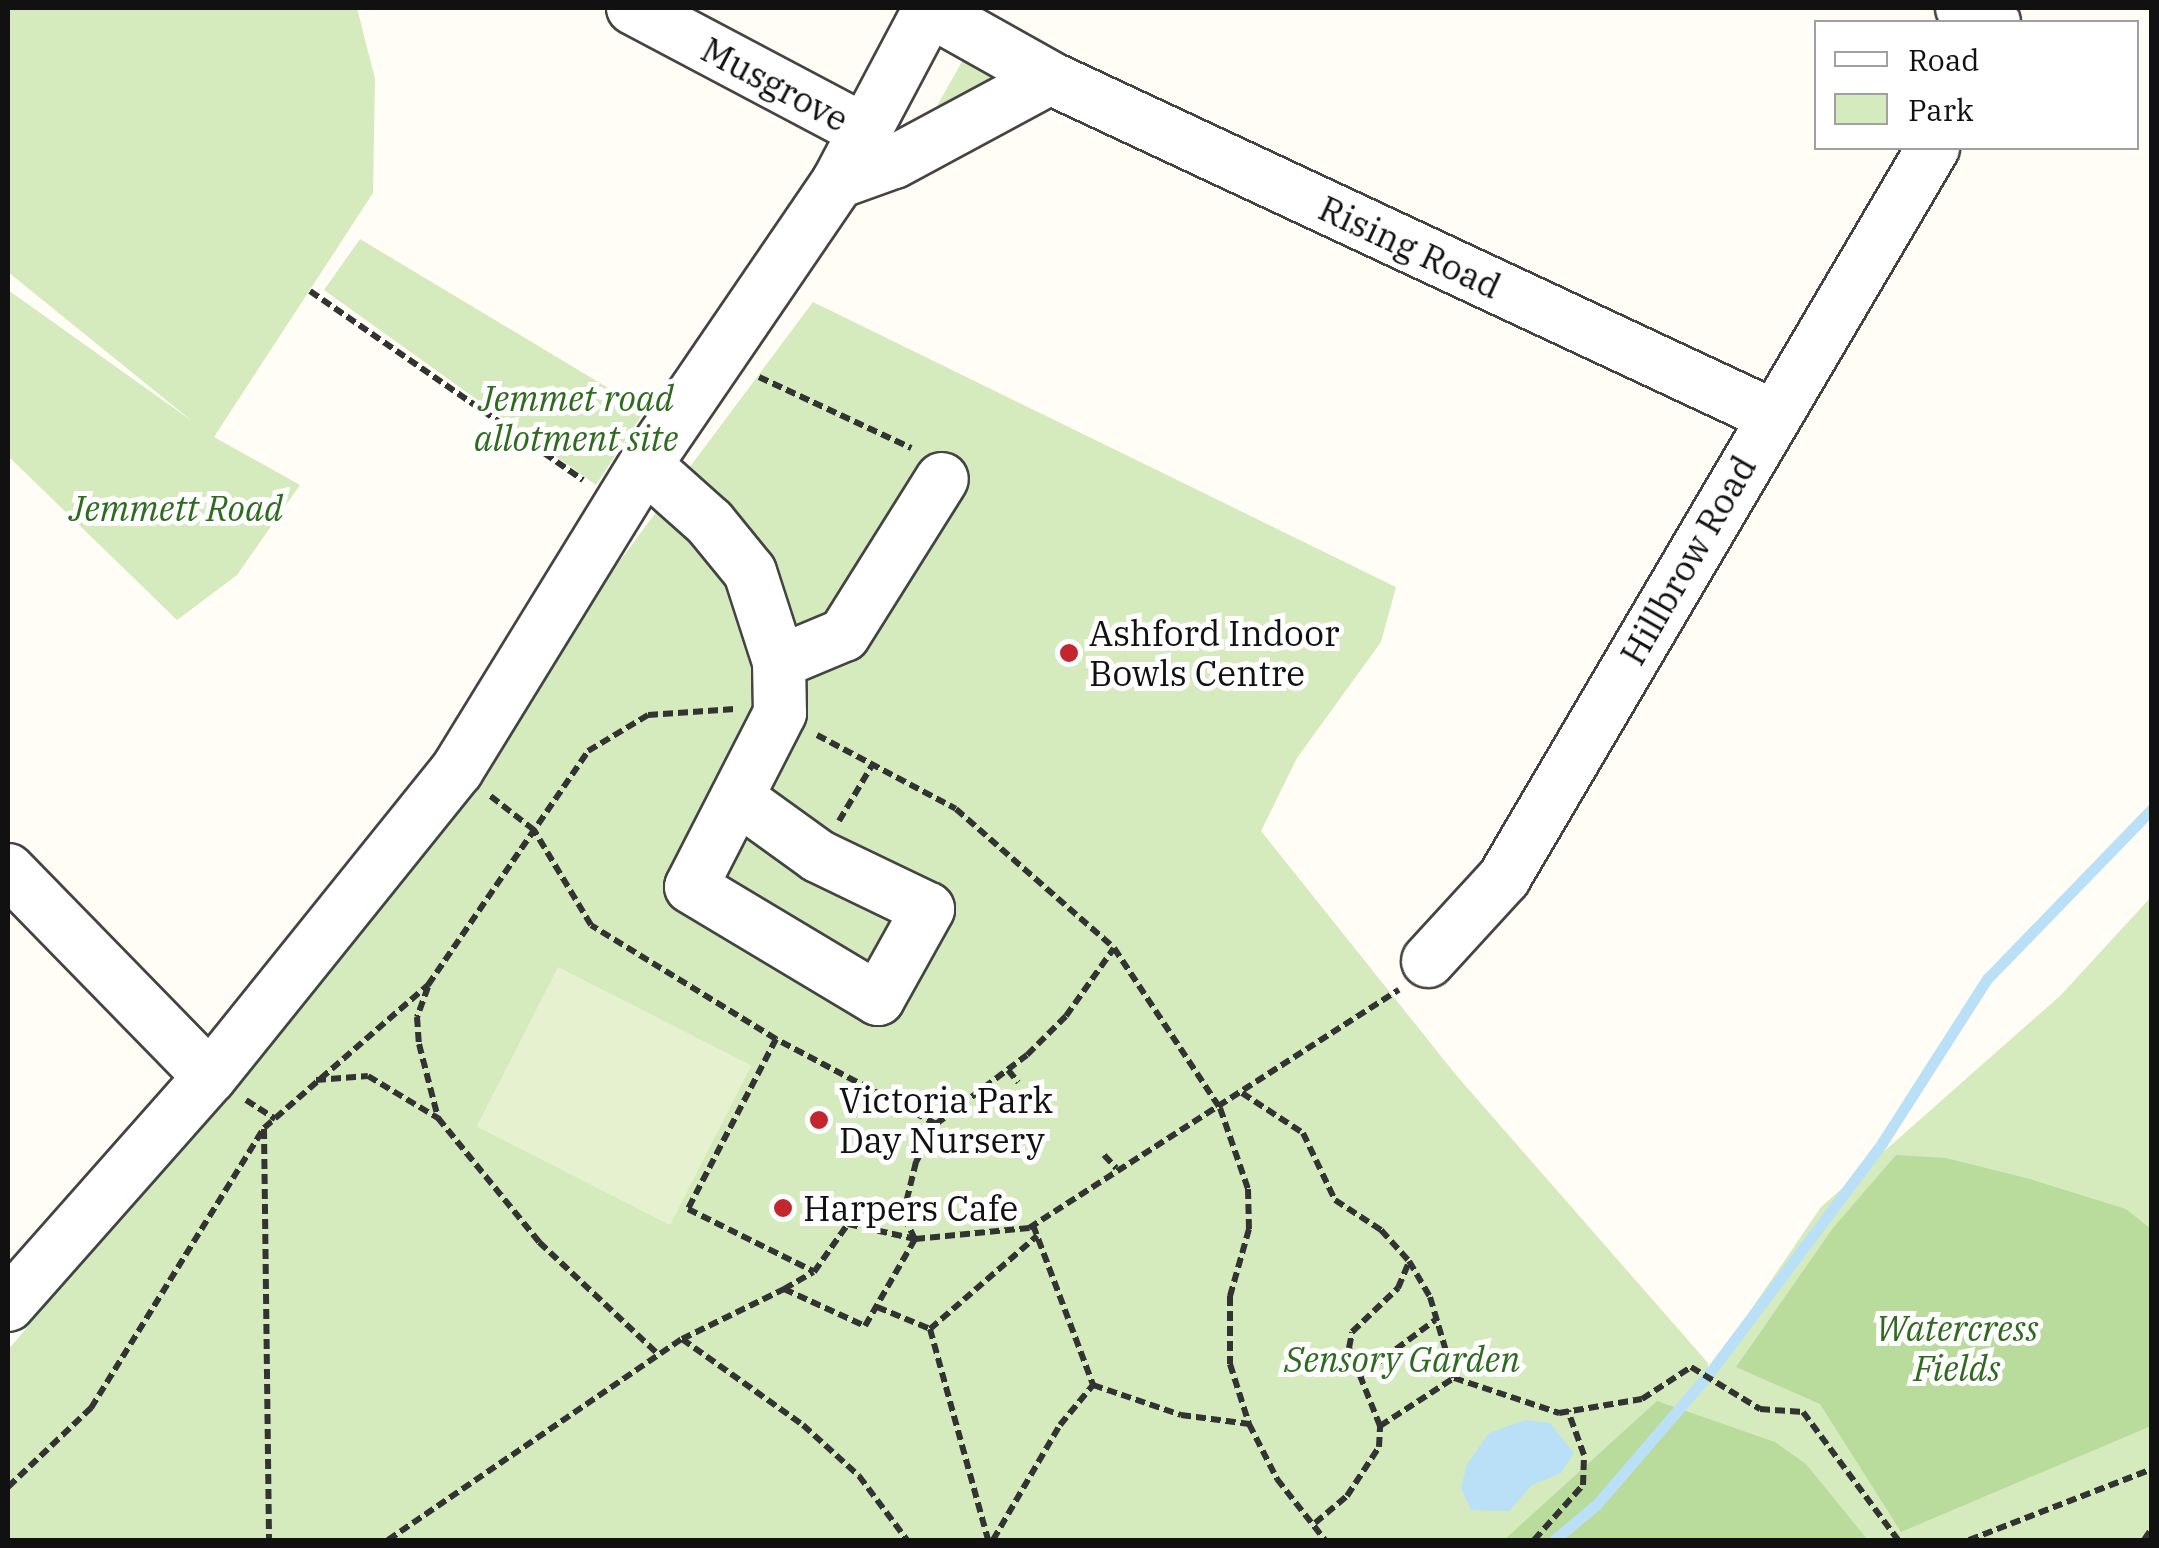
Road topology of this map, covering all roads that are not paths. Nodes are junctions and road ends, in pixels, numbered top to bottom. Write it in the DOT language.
graph roads {
  1 [pos="633,8"];
  2 [pos="1962,8"];
  3 [pos="930,9"];
  4 [pos="1989,20"];
  5 [pos="1050,78"];
  6 [pos="866,131"];
  7 [pos="1932,150"];
  8 [pos="838,182"];
  9 [pos="1771,416"];
  10 [pos="942,479"];
  11 [pos="633,486"];
  12 [pos="778,662"];
  13 [pos="738,799"];
  14 [pos="8,870"];
  15 [pos="1428,961"];
  16 [pos="210,1077"];
  17 [pos="8,1305"];
  1 -- 6 [label="street, Musgrove"];
  2 -- 4 [label="street"];
  3 -- 5 [label="street, Rising Road"];
  3 -- 6 [label="street"];
  5 -- 8 [label="street"];
  5 -- 9 [label="street, Rising Road"];
  6 -- 8 [label="street"];
  7 -- 9 [label="street, Hillbrow Road"];
  8 -- 11 [label="street"];
  9 -- 15 [label="street, Hillbrow Road"];
  10 -- 12 [label="street"];
  11 -- 12 [label="street"];
  11 -- 16 [label="street"];
  12 -- 13 [label="street"];
  13 -- 13 [label="street"];
  14 -- 16 [label="street"];
  16 -- 17 [label="street"];
}
